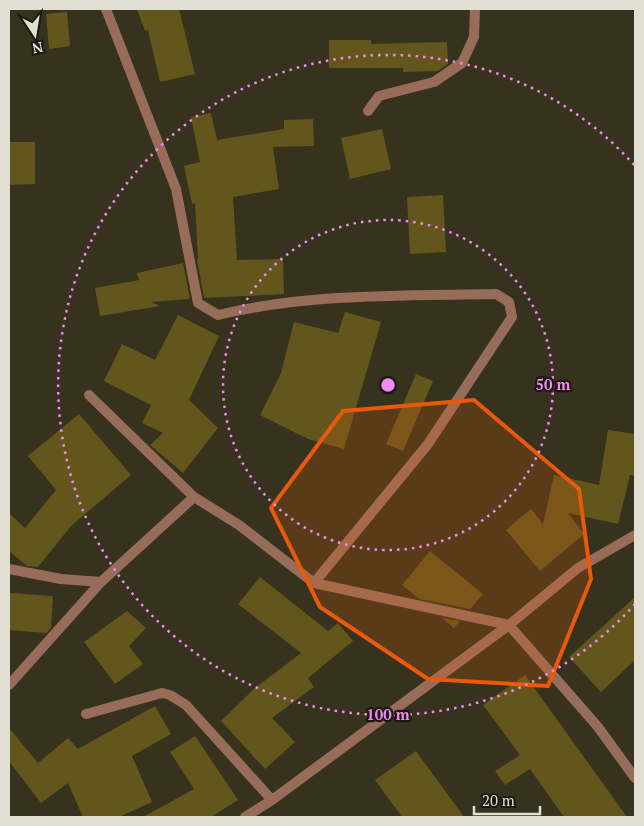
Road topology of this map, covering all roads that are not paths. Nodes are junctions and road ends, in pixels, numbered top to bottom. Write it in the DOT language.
graph roads {
  1 [pos="106,9"];
  2 [pos="475,9"];
  3 [pos="368,111"];
  4 [pos="89,395"];
  5 [pos="194,497"];
  6 [pos="635,536"];
  7 [pos="9,569"];
  8 [pos="101,582"];
  9 [pos="314,583"];
  10 [pos="509,625"];
  11 [pos="9,686"];
  12 [pos="86,714"];
  13 [pos="635,778"];
  14 [pos="272,800"];
  15 [pos="245,817"];
  1 -- 9 [label="street"];
  2 -- 3 [label="street"];
  4 -- 5 [label="street"];
  5 -- 8 [label="street"];
  5 -- 9 [label="street"];
  6 -- 10 [label="street"];
  7 -- 8 [label="street"];
  8 -- 11 [label="street"];
  9 -- 10 [label="street"];
  10 -- 13 [label="street"];
  10 -- 14 [label="street"];
  12 -- 14 [label="street"];
  14 -- 15 [label="street"];
}
